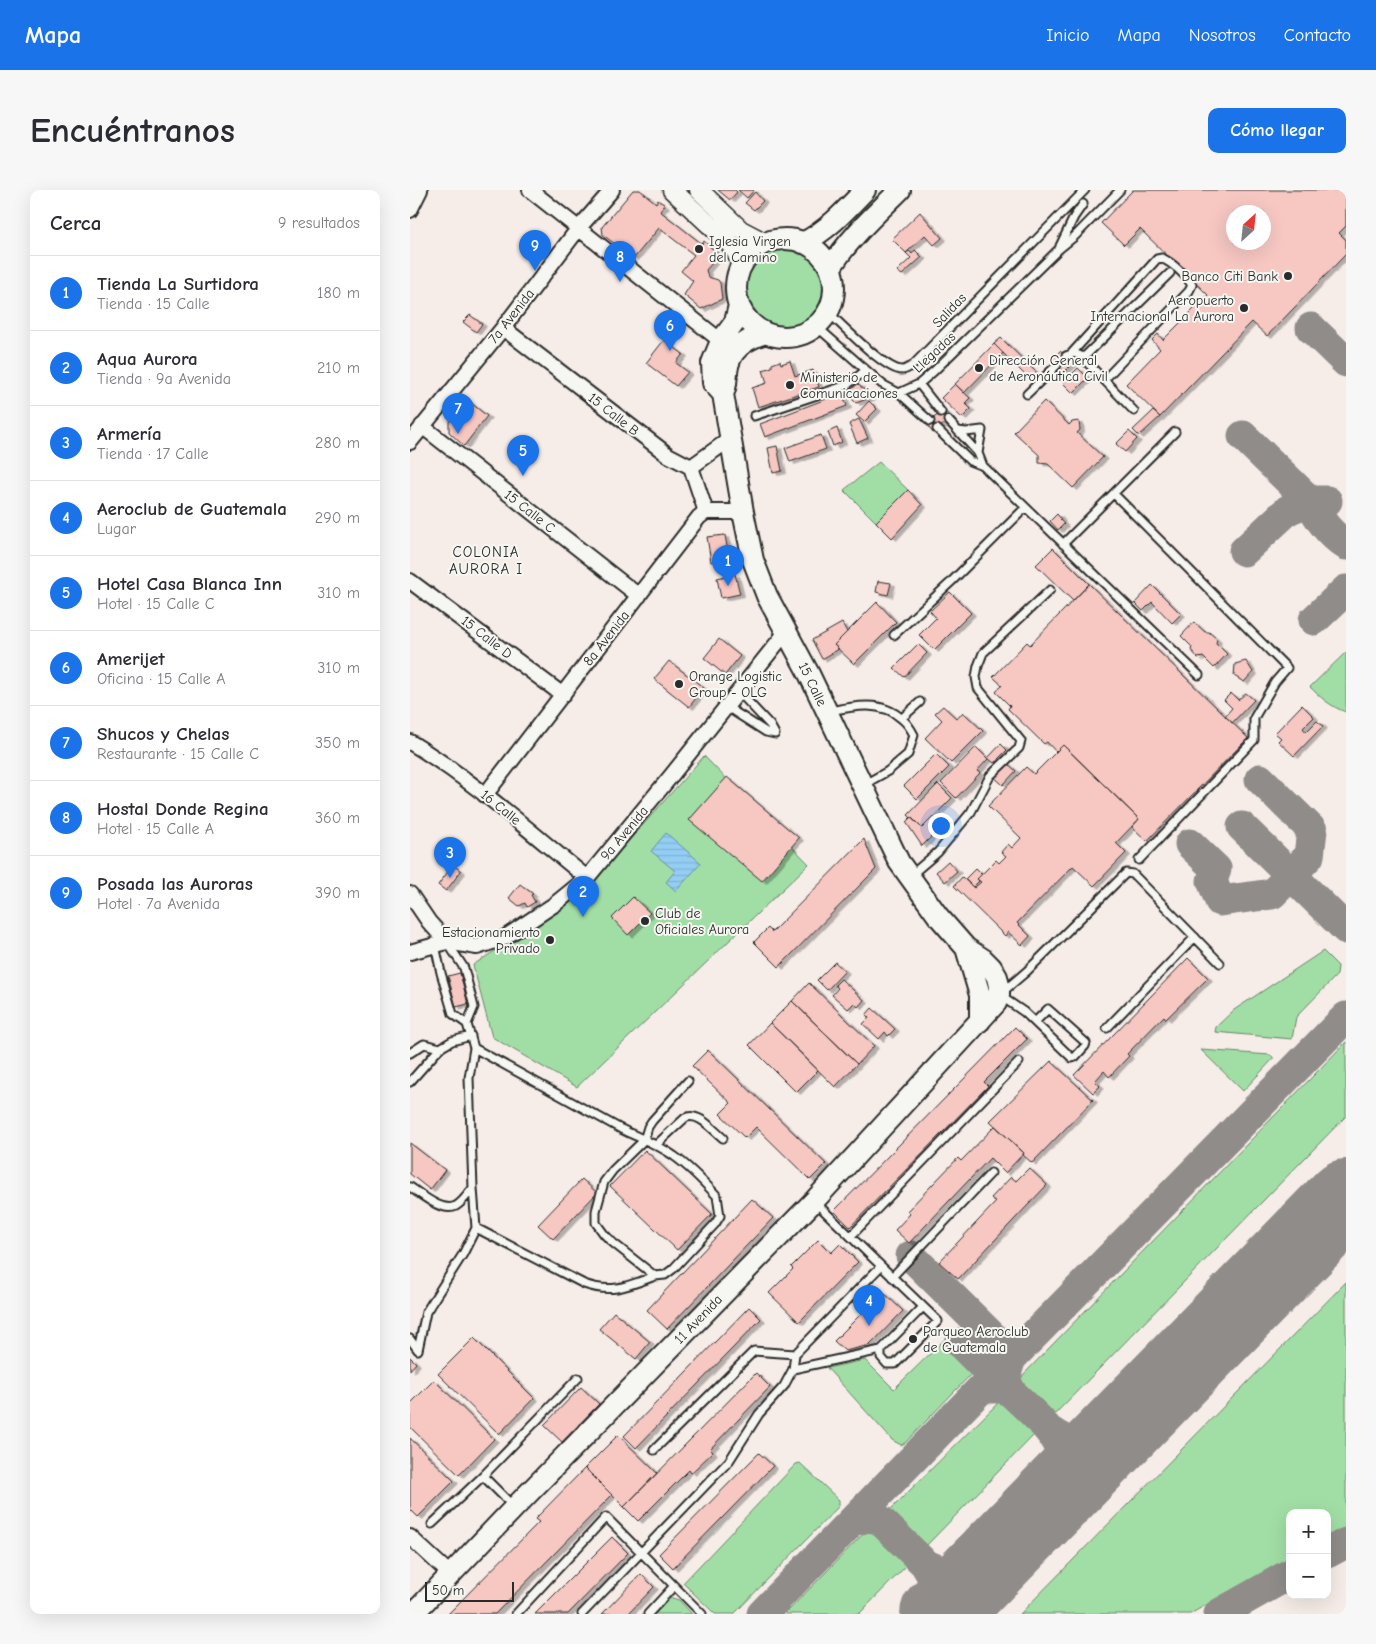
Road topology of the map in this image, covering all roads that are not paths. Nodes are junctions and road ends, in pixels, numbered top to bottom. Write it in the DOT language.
graph roads {
  1 [pos="420,190"];
  2 [pos="530,190"];
  3 [pos="612,190"];
  4 [pos="672,190"];
  5 [pos="699,190"];
  6 [pos="865,190"];
  7 [pos="900,190"];
  8 [pos="1120,190"];
  9 [pos="1080,194"];
  10 [pos="1083,204"];
  11 [pos="410,210"];
  12 [pos="578,229"];
  13 [pos="766,243"];
  14 [pos="803,243"];
  15 [pos="1059,249"];
  16 [pos="741,266"];
  17 [pos="830,269"];
  18 [pos="1170,273"];
  19 [pos="739,305"];
  20 [pos="822,319"];
  21 [pos="503,328"];
  22 [pos="766,333"];
  23 [pos="721,341"];
  24 [pos="1083,358"];
  25 [pos="1057,365"];
  26 [pos="866,370"];
  27 [pos="1104,380"];
  28 [pos="919,384"];
  29 [pos="899,393"];
  30 [pos="723,394"];
  31 [pos="1027,394"];
  32 [pos="1134,411"];
  33 [pos="941,412"];
  34 [pos="754,416"];
  35 [pos="948,420"];
  36 [pos="930,421"];
  37 [pos="422,426"];
  38 [pos="937,430"];
  39 [pos="958,430"];
  40 [pos="1175,432"];
  41 [pos="730,439"];
  42 [pos="410,442"];
  43 [pos="978,453"];
  44 [pos="983,466"];
  45 [pos="691,467"];
  46 [pos="1114,494"];
  47 [pos="1025,508"];
  48 [pos="706,512"];
  49 [pos="743,512"];
  50 [pos="1063,544"];
  51 [pos="410,581"];
  52 [pos="1050,590"];
  53 [pos="639,596"];
  54 [pos="786,632"];
  55 [pos="894,635"];
  56 [pos="1199,675"];
  57 [pos="740,692"];
  58 [pos="562,695"];
  59 [pos="920,702"];
  60 [pos="727,707"];
  61 [pos="827,711"];
  62 [pos="902,718"];
  63 [pos="410,742"];
  64 [pos="862,786"];
  65 [pos="485,795"];
  66 [pos="1139,860"];
  67 [pos="909,876"];
  68 [pos="587,878"];
  69 [pos="410,894"];
  70 [pos="1195,937"];
  71 [pos="441,944"];
  72 [pos="966,948"];
  73 [pos="410,952"];
  74 [pos="1220,963"];
  75 [pos="999,996"];
  76 [pos="980,1021"];
  77 [pos="1035,1022"];
  78 [pos="467,1024"];
  79 [pos="1107,1028"];
  80 [pos="471,1036"];
  81 [pos="440,1048"];
  82 [pos="474,1048"];
  83 [pos="410,1052"];
  84 [pos="1020,1062"];
  85 [pos="688,1081"];
  86 [pos="410,1082"];
  87 [pos="723,1138"];
  88 [pos="644,1140"];
  89 [pos="656,1145"];
  90 [pos="991,1173"];
  91 [pos="410,1187"];
  92 [pos="473,1188"];
  93 [pos="814,1200"];
  94 [pos="476,1228"];
  95 [pos="851,1236"];
  96 [pos="881,1266"];
  97 [pos="655,1276"];
  98 [pos="892,1277"];
  99 [pos="924,1307"];
  100 [pos="410,1339"];
  101 [pos="881,1350"];
  102 [pos="795,1354"];
  103 [pos="793,1369"];
  104 [pos="578,1378"];
  105 [pos="654,1450"];
  106 [pos="483,1476"];
  107 [pos="515,1507"];
  108 [pos="432,1524"];
  109 [pos="410,1537"];
  110 [pos="641,1552"];
  111 [pos="451,1575"];
  112 [pos="674,1586"];
  113 [pos="413,1614"];
  114 [pos="516,1614"];
  115 [pos="582,1614"];
  116 [pos="648,1614"];
  117 [pos="702,1614"];
  1 -- 11 [label="street"];
  2 -- 12 [label="street"];
  3 -- 12 [label="street, 7a Avenida"];
  4 -- 16 [label="street"];
  5 -- 13 [label="street"];
  6 -- 14 [label="main road"];
  7 -- 17 [label="main road"];
  8 -- 15 [label="lane, Llegadas"];
  9 -- 20 [label="lane, Salidas"];
  10 -- 15 [label="lane"];
  12 -- 21 [label="street, 7a Avenida"];
  12 -- 23 [label="street"];
  13 -- 14 [label="main road"];
  13 -- 16 [label="main road"];
  14 -- 17 [label="main road"];
  15 -- 28 [label="lane, Llegadas"];
  16 -- 19 [label="main road"];
  17 -- 20 [label="main road"];
  18 -- 24 [label="lane"];
  19 -- 22 [label="main road"];
  19 -- 23 [label="main road, 15 Calle"];
  20 -- 22 [label="main road"];
  20 -- 26 [label="lane"];
  21 -- 37 [label="street, 7a Avenida"];
  21 -- 45 [label="street, 15 Calle B"];
  22 -- 30 [label="main road, 15 Calle"];
  23 -- 30 [label="main road, 15 Calle"];
  24 -- 27 [label="lane"];
  24 -- 27 [label="lane"];
  25 -- 31 [label="lane"];
  26 -- 29 [label="lane"];
  26 -- 34 [label="lane"];
  27 -- 32 [label="lane"];
  28 -- 29 [label="lane, Llegadas"];
  28 -- 33 [label="lane"];
  29 -- 36 [label="lane"];
  30 -- 41 [label="main road, 15 Calle"];
  35 -- 39 [label="lane"];
  37 -- 42 [label="street, 7a Avenida"];
  37 -- 53 [label="street, 15 Calle C"];
  38 -- 44 [label="lane"];
  39 -- 43 [label="lane"];
  39 -- 43 [label="lane"];
  40 -- 46 [label="lane"];
  41 -- 45 [label="street"];
  41 -- 49 [label="main road, 15 Calle"];
  43 -- 44 [label="lane"];
  44 -- 47 [label="lane"];
  45 -- 48 [label="street"];
  46 -- 50 [label="lane"];
  46 -- 66 [label="lane"];
  47 -- 50 [label="lane"];
  47 -- 55 [label="lane"];
  48 -- 49 [label="street"];
  48 -- 53 [label="street, 8a Avenida"];
  49 -- 54 [label="main road, 15 Calle"];
  50 -- 56 [label="lane"];
  51 -- 58 [label="street, 15 Calle D"];
  52 -- 67 [label="lane"];
  53 -- 58 [label="street, 8a Avenida"];
  54 -- 57 [label="street, 9a Avenida"];
  54 -- 61 [label="main road, 15 Calle"];
  57 -- 60 [label="street, 9a Avenida"];
  57 -- 60 [label="lane"];
  58 -- 65 [label="street, 8a Avenida"];
  59 -- 62 [label="lane"];
  60 -- 68 [label="street, 9a Avenida"];
  61 -- 62 [label="lane"];
  61 -- 64 [label="main road, 15 Calle"];
  62 -- 64 [label="lane"];
  63 -- 65 [label="street, 16 Calle"];
  64 -- 67 [label="main road, 15 Calle"];
  65 -- 68 [label="street, 16 Calle"];
  67 -- 72 [label="main road, 15 Calle"];
  68 -- 71 [label="street, 9a Avenida"];
  69 -- 71 [label="street"];
  70 -- 74 [label="lane"];
  70 -- 75 [label="lane"];
  70 -- 79 [label="lane"];
  71 -- 73 [label="street, 9a Avenida"];
  71 -- 78 [label="lane"];
  71 -- 78 [label="lane"];
  72 -- 75 [label="main road"];
  72 -- 76 [label="main road"];
  75 -- 76 [label="main road, 11 Avenida"];
  75 -- 77 [label="lane"];
  76 -- 93 [label="main road, 11 Avenida"];
  77 -- 77 [label="lane"];
  78 -- 80 [label="lane"];
  80 -- 81 [label="lane"];
  80 -- 82 [label="lane"];
  81 -- 83 [label="lane"];
  81 -- 86 [label="lane"];
  82 -- 88 [label="lane"];
  82 -- 92 [label="lane"];
  84 -- 95 [label="lane"];
  85 -- 88 [label="lane"];
  87 -- 89 [label="lane"];
  88 -- 89 [label="lane"];
  88 -- 97 [label="lane"];
  89 -- 97 [label="lane"];
  90 -- 98 [label="lane"];
  91 -- 92 [label="lane"];
  92 -- 94 [label="lane"];
  93 -- 95 [label="lane"];
  93 -- 107 [label="main road, 11 Avenida"];
  94 -- 97 [label="lane"];
  94 -- 100 [label="lane"];
  95 -- 96 [label="lane"];
  96 -- 98 [label="lane"];
  96 -- 102 [label="lane"];
  98 -- 99 [label="lane"];
  99 -- 101 [label="lane"];
  99 -- 101 [label="lane"];
  101 -- 103 [label="lane"];
  102 -- 103 [label="lane"];
  102 -- 105 [label="lane"];
  103 -- 110 [label="lane"];
  104 -- 106 [label="lane"];
  106 -- 107 [label="lane"];
  106 -- 108 [label="lane"];
  107 -- 111 [label="main road, 11 Avenida"];
  109 -- 111 [label="street"];
  110 -- 112 [label="lane"];
  110 -- 114 [label="lane"];
  110 -- 115 [label="lane"];
  111 -- 113 [label="main road, 11 Avenida"];
  112 -- 116 [label="lane"];
  112 -- 117 [label="lane"];
}
